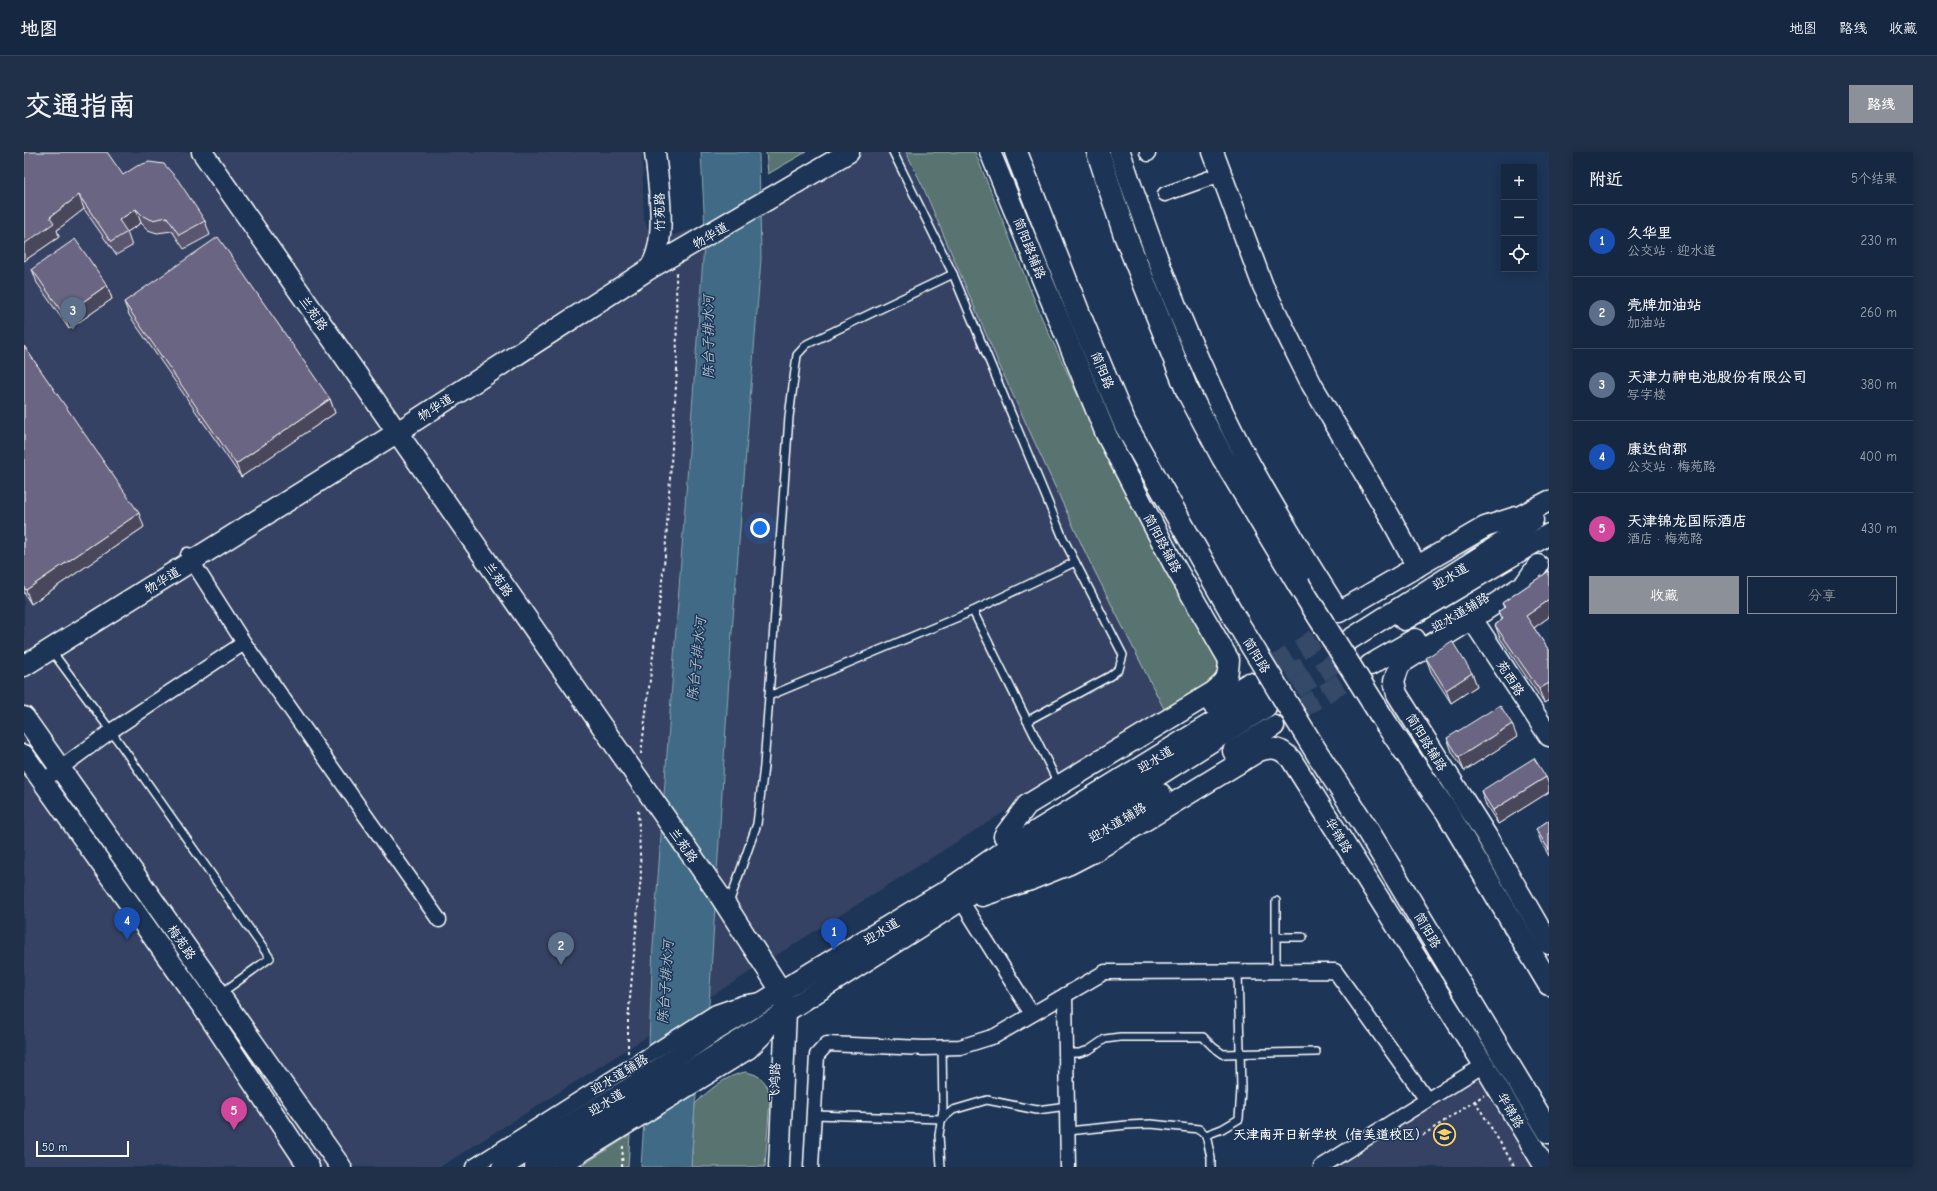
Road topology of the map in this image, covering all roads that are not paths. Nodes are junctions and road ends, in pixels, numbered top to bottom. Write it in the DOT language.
graph roads {
  1 [pos="196,152"];
  2 [pos="202,152"];
  3 [pos="650,152"];
  4 [pos="655,152"];
  5 [pos="831,152"];
  6 [pos="849,152"];
  7 [pos="892,152"];
  8 [pos="990,152"];
  9 [pos="1016,152"];
  10 [pos="1098,152"];
  11 [pos="1108,152"];
  12 [pos="1120,152"];
  13 [pos="1213,152"];
  14 [pos="1221,174"];
  15 [pos="1108,181"];
  16 [pos="770,193"];
  17 [pos="1165,194"];
  18 [pos="686,245"];
  19 [pos="650,263"];
  20 [pos="953,274"];
  21 [pos="392,430"];
  22 [pos="1549,501"];
  23 [pos="1549,508"];
  24 [pos="1516,517"];
  25 [pos="1549,534"];
  26 [pos="190,558"];
  27 [pos="1543,560"];
  28 [pos="1075,562"];
  29 [pos="1418,567"];
  30 [pos="973,611"];
  31 [pos="1339,617"];
  32 [pos="1472,619"];
  33 [pos="244,643"];
  34 [pos="48,646"];
  35 [pos="24,657"];
  36 [pos="1370,665"];
  37 [pos="24,666"];
  38 [pos="769,696"];
  39 [pos="24,717"];
  40 [pos="1027,721"];
  41 [pos="1274,726"];
  42 [pos="111,732"];
  43 [pos="1549,736"];
  44 [pos="24,755"];
  45 [pos="60,768"];
  46 [pos="42,781"];
  47 [pos="1059,785"];
  48 [pos="1004,836"];
  49 [pos="1030,880"];
  50 [pos="955,899"];
  51 [pos="1276,901"];
  52 [pos="723,906"];
  53 [pos="439,920"];
  54 [pos="1276,937"];
  55 [pos="1303,937"];
  56 [pos="1549,944"];
  57 [pos="1238,971"];
  58 [pos="1276,971"];
  59 [pos="1549,984"];
  60 [pos="1065,995"];
  61 [pos="211,1000"];
  62 [pos="779,1005"];
  63 [pos="1032,1014"];
  64 [pos="942,1047"];
  65 [pos="1316,1052"];
  66 [pos="1066,1053"];
  67 [pos="1240,1053"];
  68 [pos="1484,1065"];
  69 [pos="633,1072"];
  70 [pos="1427,1100"];
  71 [pos="1067,1106"];
  72 [pos="640,1111"];
  73 [pos="814,1115"];
  74 [pos="942,1119"];
  75 [pos="1068,1131"];
  76 [pos="1549,1132"];
  77 [pos="1206,1135"];
  78 [pos="309,1167"];
  79 [pos="341,1167"];
  80 [pos="473,1167"];
  81 [pos="502,1167"];
  82 [pos="535,1167"];
  83 [pos="562,1167"];
  84 [pos="770,1167"];
  85 [pos="779,1167"];
  86 [pos="811,1167"];
  87 [pos="941,1167"];
  88 [pos="1068,1167"];
  89 [pos="1211,1167"];
  90 [pos="1321,1167"];
  91 [pos="1545,1167"];
  1 -- 21 [label="street, 兰苑路"];
  2 -- 21 [label="street, 兰苑路"];
  3 -- 19 [label="street, 竹苑路"];
  4 -- 19 [label="street, 竹苑路"];
  5 -- 16 [label="street, 物华道"];
  6 -- 16 [label="street, 物华道"];
  7 -- 20 [label="lane"];
  8 -- 47 [label="street, 简阳路辅路"];
  9 -- 76 [label="highway, 简阳路, bridge"];
  10 -- 15 [label="highway"];
  11 -- 15 [label="highway"];
  12 -- 31 [label="street"];
  13 -- 14 [label="street"];
  14 -- 17 [label="street"];
  14 -- 29 [label="street"];
  15 -- 59 [label="highway, bridge"];
  16 -- 18 [label="street, 物华道"];
  18 -- 19 [label="street, 物华道"];
  18 -- 19 [label="street, 物华道"];
  19 -- 21 [label="street, 物华道"];
  20 -- 28 [label="lane"];
  20 -- 38 [label="lane"];
  21 -- 26 [label="street, 物华道"];
  21 -- 52 [label="street, 兰苑路"];
  22 -- 24 [label="street"];
  23 -- 25 [label="street, 迎水道"];
  24 -- 29 [label="street"];
  24 -- 31 [label="street"];
  26 -- 33 [label="street"];
  26 -- 34 [label="street, 物华道"];
  27 -- 32 [label="street, 简阳路辅路"];
  27 -- 36 [label="street, 迎水道辅路"];
  28 -- 30 [label="lane"];
  28 -- 40 [label="lane"];
  29 -- 31 [label="street"];
  30 -- 38 [label="lane"];
  30 -- 40 [label="lane"];
  32 -- 43 [label="street, 苑西路"];
  32 -- 56 [label="street, 简阳路辅路"];
  33 -- 42 [label="street"];
  33 -- 53 [label="street"];
  34 -- 35 [label="street, 物华道"];
  34 -- 37 [label="street, 物华道"];
  34 -- 42 [label="lane"];
  38 -- 52 [label="lane"];
  39 -- 45 [label="street, 梅苑路"];
  40 -- 47 [label="lane"];
  41 -- 49 [label="street, 迎水道辅路"];
  42 -- 45 [label="street"];
  42 -- 61 [label="lane"];
  44 -- 46 [label="street, 梅苑路"];
  45 -- 46 [label="street"];
  45 -- 61 [label="street, 梅苑路"];
  46 -- 61 [label="street, 梅苑路"];
  47 -- 48 [label="street, 简阳路辅路"];
  48 -- 50 [label="street"];
  48 -- 50 [label="street, 迎水道"];
  49 -- 50 [label="street, 迎水道辅路"];
  49 -- 68 [label="street, 华锦路"];
  50 -- 62 [label="street, 迎水道"];
  50 -- 63 [label="street"];
  51 -- 54 [label="lane"];
  52 -- 62 [label="street, 兰苑路"];
  54 -- 55 [label="lane"];
  54 -- 58 [label="lane"];
  57 -- 58 [label="street"];
  57 -- 60 [label="street"];
  57 -- 67 [label="lane"];
  58 -- 70 [label="street"];
  60 -- 63 [label="street"];
  60 -- 66 [label="street"];
  61 -- 78 [label="street, 梅苑路"];
  61 -- 79 [label="street, 梅苑路"];
  62 -- 69 [label="street, 迎水道"];
  62 -- 72 [label="street, 迎水道"];
  62 -- 84 [label="street, 飞鸿路"];
  62 -- 85 [label="street, 飞鸿路"];
  63 -- 64 [label="street"];
  64 -- 73 [label="street"];
  64 -- 74 [label="lane"];
  65 -- 67 [label="lane"];
  66 -- 67 [label="lane"];
  66 -- 71 [label="street"];
  67 -- 77 [label="lane"];
  68 -- 70 [label="street"];
  68 -- 91 [label="street, 华锦路"];
  69 -- 80 [label="street, 迎水道辅路"];
  69 -- 81 [label="street, 迎水道"];
  70 -- 90 [label="street"];
  71 -- 74 [label="lane"];
  71 -- 75 [label="street"];
  72 -- 82 [label="street, 迎水道"];
  72 -- 83 [label="street"];
  73 -- 74 [label="lane"];
  73 -- 86 [label="street"];
  74 -- 87 [label="lane"];
  75 -- 77 [label="lane"];
  75 -- 88 [label="street"];
  77 -- 89 [label="lane"];
}
